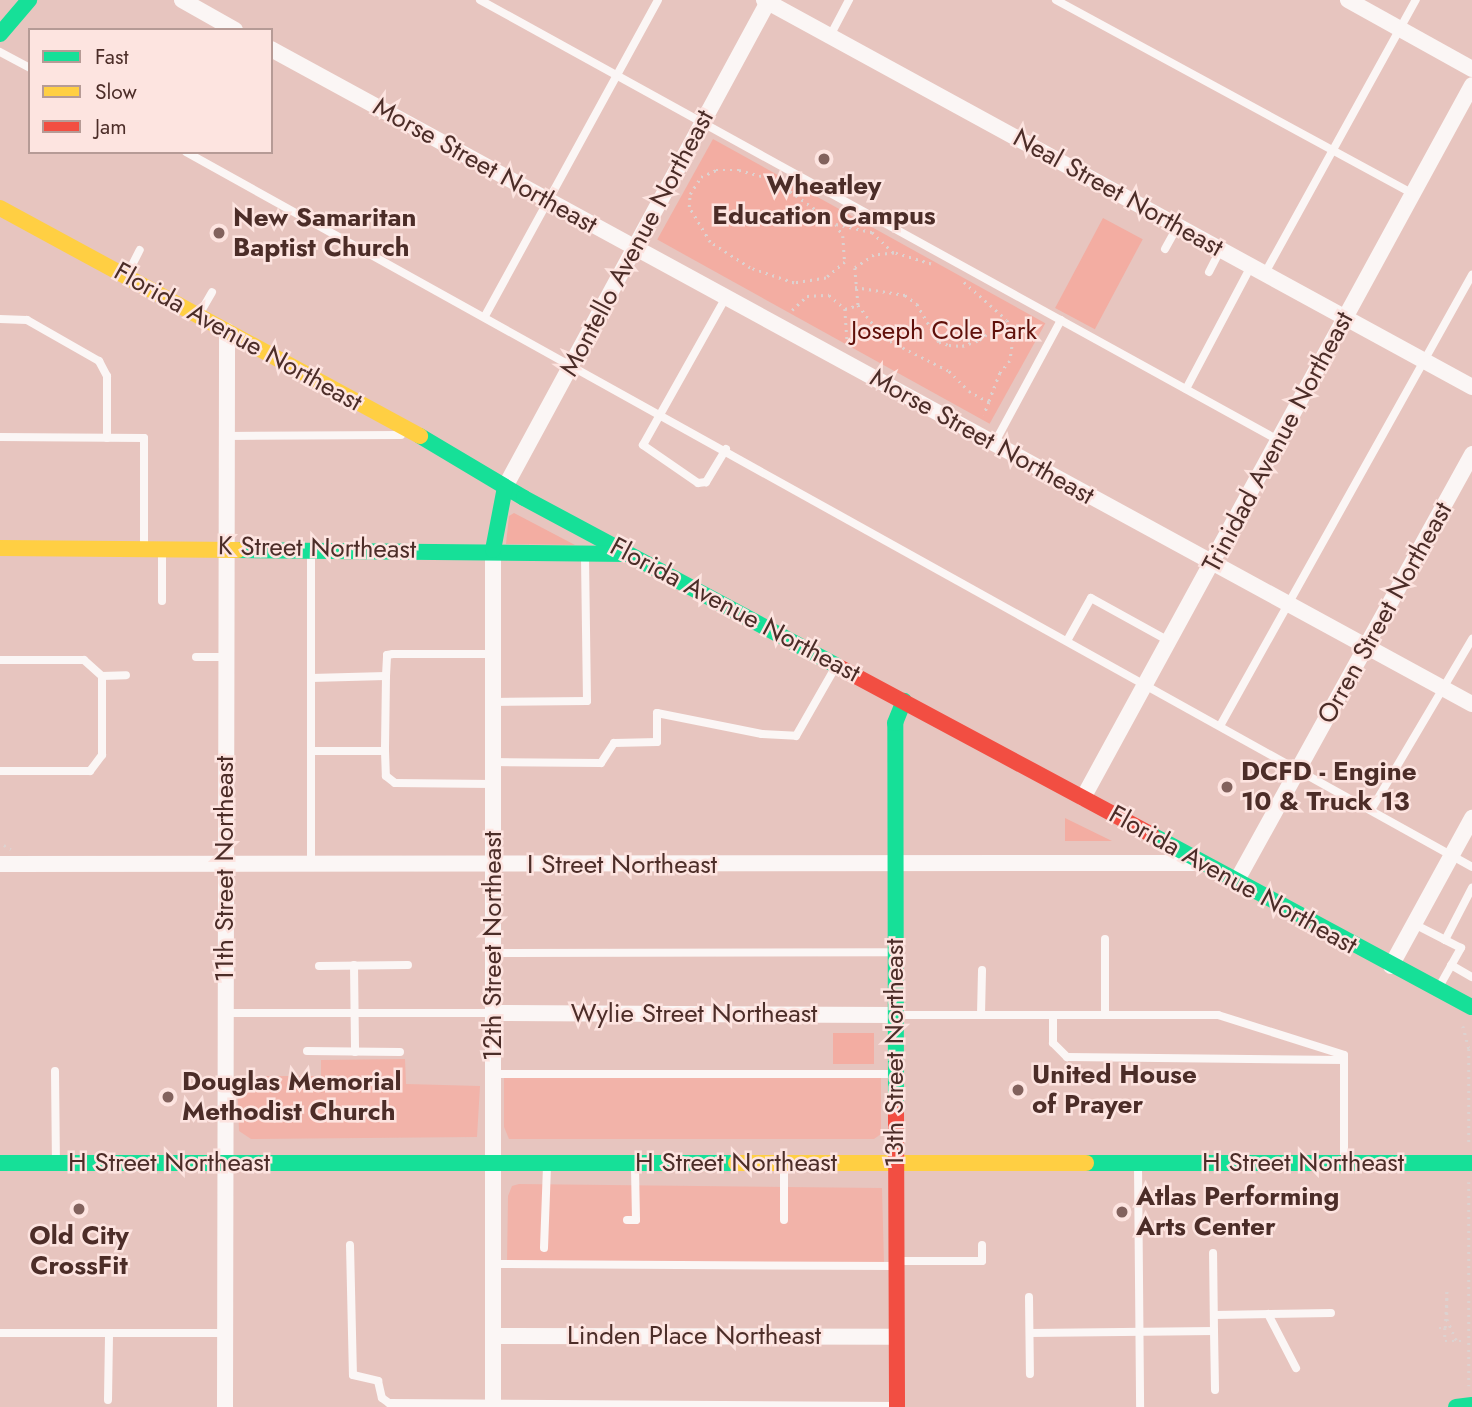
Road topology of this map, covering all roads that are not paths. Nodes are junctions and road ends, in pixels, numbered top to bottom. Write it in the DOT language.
graph roads {
  1 [pos="29,0"];
  2 [pos="182,0"];
  3 [pos="480,0"];
  4 [pos="658,0"];
  5 [pos="849,0"];
  6 [pos="1056,0"];
  7 [pos="1348,0"];
  8 [pos="1416,0"];
  9 [pos="767,1"];
  10 [pos="231,28"];
  11 [pos="1400,29"];
  12 [pos="0,34"];
  13 [pos="830,36"];
  14 [pos="273,51"];
  15 [pos="0,52"];
  16 [pos="28,67"];
  17 [pos="1472,69"];
  18 [pos="615,74"];
  19 [pos="1472,85"];
  20 [pos="702,123"];
  21 [pos="1332,149"];
  22 [pos="189,157"];
  23 [pos="1414,194"];
  24 [pos="549,201"];
  25 [pos="284,206"];
  26 [pos="0,208"];
  27 [pos="278,216"];
  28 [pos="1178,226"];
  29 [pos="635,247"];
  30 [pos="1166,249"];
  31 [pos="1221,249"];
  32 [pos="140,250"];
  33 [pos="1258,270"];
  34 [pos="1209,272"];
  35 [pos="127,275"];
  36 [pos="1472,275"];
  37 [pos="212,292"];
  38 [pos="726,297"];
  39 [pos="199,315"];
  40 [pos="485,316"];
  41 [pos="1346,316"];
  42 [pos="0,319"];
  43 [pos="1061,320"];
  44 [pos="227,331"];
  45 [pos="1425,361"];
  46 [pos="572,363"];
  47 [pos="1472,387"];
  48 [pos="1186,389"];
  49 [pos="662,413"];
  50 [pos="418,435"];
  51 [pos="226,436"];
  52 [pos="0,437"];
  53 [pos="107,438"];
  54 [pos="1280,441"];
  55 [pos="994,444"];
  56 [pos="726,449"];
  57 [pos="1472,454"];
  58 [pos="505,487"];
  59 [pos="144,547"];
  60 [pos="162,547"];
  61 [pos="225,547"];
  62 [pos="0,548"];
  63 [pos="311,548"];
  64 [pos="493,550"];
  65 [pos="585,552"];
  66 [pos="634,554"];
  67 [pos="1212,563"];
  68 [pos="162,601"];
  69 [pos="1288,604"];
  70 [pos="1068,639"];
  71 [pos="1472,639"];
  72 [pos="1169,641"];
  73 [pos="1366,646"];
  74 [pos="492,654"];
  75 [pos="195,657"];
  76 [pos="225,657"];
  77 [pos="0,660"];
  78 [pos="837,665"];
  79 [pos="126,675"];
  80 [pos="102,676"];
  81 [pos="386,676"];
  82 [pos="311,678"];
  83 [pos="1147,682"];
  84 [pos="1444,689"];
  85 [pos="904,701"];
  86 [pos="492,702"];
  87 [pos="1472,704"];
  88 [pos="1220,726"];
  89 [pos="311,751"];
  90 [pos="385,751"];
  91 [pos="492,762"];
  92 [pos="1299,770"];
  93 [pos="0,771"];
  94 [pos="492,785"];
  95 [pos="1083,798"];
  96 [pos="1371,810"];
  97 [pos="1472,818"];
  98 [pos="1452,855"];
  99 [pos="1202,863"];
  100 [pos="0,864"];
  101 [pos="225,865"];
  102 [pos="311,865"];
  103 [pos="894,865"];
  104 [pos="492,866"];
  105 [pos="1472,867"];
  106 [pos="1236,882"];
  107 [pos="1472,888"];
  108 [pos="1414,924"];
  109 [pos="1105,939"];
  110 [pos="1446,940"];
  111 [pos="895,951"];
  112 [pos="492,953"];
  113 [pos="354,965"];
  114 [pos="408,965"];
  115 [pos="1451,965"];
  116 [pos="319,966"];
  117 [pos="1391,966"];
  118 [pos="982,970"];
  119 [pos="1472,977"];
  120 [pos="1441,994"];
  121 [pos="1472,1007"];
  122 [pos="225,1013"];
  123 [pos="493,1013"];
  124 [pos="355,1014"];
  125 [pos="895,1015"];
  126 [pos="981,1015"];
  127 [pos="1053,1015"];
  128 [pos="1105,1015"];
  129 [pos="1465,1021"];
  130 [pos="307,1051"];
  131 [pos="355,1052"];
  132 [pos="400,1052"];
  133 [pos="1344,1060"];
  134 [pos="55,1071"];
  135 [pos="493,1074"];
  136 [pos="895,1074"];
  137 [pos="0,1163"];
  138 [pos="56,1163"];
  139 [pos="225,1163"];
  140 [pos="493,1163"];
  141 [pos="547,1163"];
  142 [pos="635,1163"];
  143 [pos="783,1163"];
  144 [pos="895,1163"];
  145 [pos="1345,1163"];
  146 [pos="1472,1163"];
  147 [pos="1138,1164"];
  148 [pos="627,1220"];
  149 [pos="785,1220"];
  150 [pos="350,1245"];
  151 [pos="982,1245"];
  152 [pos="544,1248"];
  153 [pos="1213,1253"];
  154 [pos="493,1264"];
  155 [pos="896,1264"];
  156 [pos="1029,1297"];
  157 [pos="1331,1313"];
  158 [pos="1268,1314"];
  159 [pos="1214,1315"];
  160 [pos="1214,1331"];
  161 [pos="1139,1332"];
  162 [pos="0,1333"];
  163 [pos="109,1333"];
  164 [pos="225,1333"];
  165 [pos="1030,1333"];
  166 [pos="493,1336"];
  167 [pos="896,1336"];
  168 [pos="1296,1368"];
  169 [pos="1030,1374"];
  170 [pos="1215,1390"];
  171 [pos="108,1401"];
  172 [pos="493,1405"];
  173 [pos="1472,1405"];
  174 [pos="897,1406"];
  175 [pos="225,1407"];
  176 [pos="1140,1407"];
  177 [pos="1456,1407"];
  1 -- 12 [label="main road"];
  2 -- 10 [label="street"];
  3 -- 18 [label="lane"];
  4 -- 18 [label="lane"];
  5 -- 13 [label="lane"];
  6 -- 21 [label="lane"];
  7 -- 11 [label="street"];
  8 -- 11 [label="lane"];
  9 -- 13 [label="street, Neal Street Northeast"];
  9 -- 20 [label="street, Montello Avenue Northeast"];
  11 -- 17 [label="street"];
  11 -- 21 [label="lane"];
  13 -- 28 [label="street, Neal Street Northeast"];
  14 -- 24 [label="street, Morse Street Northeast"];
  15 -- 16 [label="lane"];
  18 -- 20 [label="lane"];
  18 -- 24 [label="lane"];
  19 -- 23 [label="street, Trinidad Avenue Northeast"];
  20 -- 29 [label="street, Montello Avenue Northeast"];
  20 -- 43 [label="lane"];
  21 -- 23 [label="lane"];
  21 -- 33 [label="lane"];
  22 -- 25 [label="lane"];
  23 -- 41 [label="street, Trinidad Avenue Northeast"];
  24 -- 29 [label="street, Morse Street Northeast"];
  24 -- 40 [label="lane"];
  25 -- 27 [label="lane"];
  25 -- 40 [label="lane"];
  26 -- 35 [label="main road, Florida Avenue Northeast"];
  28 -- 30 [label="lane"];
  28 -- 31 [label="street, Neal Street Northeast"];
  29 -- 38 [label="street, Morse Street Northeast"];
  29 -- 46 [label="street, Montello Avenue Northeast"];
  31 -- 33 [label="street, Neal Street Northeast"];
  31 -- 34 [label="lane"];
  32 -- 35 [label="lane"];
  33 -- 41 [label="street, Neal Street Northeast"];
  33 -- 48 [label="lane"];
  35 -- 39 [label="main road, Florida Avenue Northeast"];
  36 -- 45 [label="lane"];
  37 -- 39 [label="lane"];
  38 -- 49 [label="lane"];
  38 -- 55 [label="street, Morse Street Northeast"];
  39 -- 44 [label="main road, Florida Avenue Northeast"];
  40 -- 46 [label="lane"];
  41 -- 45 [label="street, Neal Street Northeast"];
  41 -- 54 [label="street, Trinidad Avenue Northeast"];
  42 -- 53 [label="lane"];
  43 -- 48 [label="lane"];
  43 -- 55 [label="lane"];
  44 -- 50 [label="main road, Florida Avenue Northeast"];
  44 -- 51 [label="street, 11th Street Northeast"];
  45 -- 47 [label="street, Neal Street Northeast"];
  45 -- 69 [label="lane"];
  46 -- 49 [label="lane"];
  46 -- 58 [label="street, Montello Avenue Northeast"];
  48 -- 54 [label="lane"];
  49 -- 56 [label="lane"];
  49 -- 56 [label="lane"];
  50 -- 51 [label="lane"];
  50 -- 58 [label="main road, Florida Avenue Northeast"];
  51 -- 61 [label="street, 11th Street Northeast"];
  52 -- 53 [label="lane"];
  53 -- 59 [label="lane"];
  54 -- 67 [label="street, Trinidad Avenue Northeast"];
  55 -- 67 [label="street, Morse Street Northeast"];
  56 -- 70 [label="lane"];
  57 -- 73 [label="street, Orren Street Northeast"];
  58 -- 64 [label="main road, 12th Street Northeast"];
  58 -- 66 [label="main road, Florida Avenue Northeast"];
  59 -- 60 [label="main road, K Street Northeast"];
  59 -- 62 [label="main road, K Street Northeast"];
  60 -- 61 [label="main road, K Street Northeast"];
  60 -- 68 [label="lane"];
  61 -- 63 [label="main road, K Street Northeast"];
  61 -- 76 [label="street, 11th Street Northeast"];
  63 -- 64 [label="main road, K Street Northeast"];
  63 -- 82 [label="lane"];
  64 -- 65 [label="main road, K Street Northeast"];
  64 -- 74 [label="street, 12th Street Northeast"];
  65 -- 66 [label="main road, K Street Northeast"];
  65 -- 86 [label="lane"];
  66 -- 78 [label="main road, Florida Avenue Northeast"];
  67 -- 69 [label="street, Morse Street Northeast"];
  67 -- 72 [label="street, Trinidad Avenue Northeast"];
  69 -- 73 [label="street, Morse Street Northeast"];
  69 -- 88 [label="lane"];
  70 -- 72 [label="lane"];
  70 -- 83 [label="lane"];
  71 -- 84 [label="lane"];
  72 -- 83 [label="street, Trinidad Avenue Northeast"];
  73 -- 84 [label="street, Morse Street Northeast"];
  73 -- 92 [label="street, Orren Street Northeast"];
  74 -- 81 [label="lane"];
  74 -- 86 [label="street, 12th Street Northeast"];
  75 -- 76 [label="lane"];
  76 -- 101 [label="street, 11th Street Northeast"];
  77 -- 80 [label="lane"];
  78 -- 85 [label="main road, Florida Avenue Northeast"];
  78 -- 91 [label="lane"];
  79 -- 80 [label="lane"];
  80 -- 93 [label="lane"];
  81 -- 82 [label="lane"];
  81 -- 90 [label="lane"];
  82 -- 89 [label="lane"];
  83 -- 88 [label="lane"];
  83 -- 95 [label="street, Trinidad Avenue Northeast"];
  84 -- 87 [label="street, Morse Street Northeast"];
  84 -- 96 [label="lane"];
  85 -- 95 [label="main road, Florida Avenue Northeast"];
  85 -- 103 [label="main road, 13th Street Northeast"];
  86 -- 91 [label="street, 12th Street Northeast"];
  88 -- 92 [label="lane"];
  89 -- 90 [label="lane"];
  89 -- 102 [label="lane"];
  90 -- 94 [label="lane"];
  91 -- 94 [label="street, 12th Street Northeast"];
  92 -- 96 [label="lane"];
  92 -- 106 [label="street, Orren Street Northeast"];
  94 -- 104 [label="street, 12th Street Northeast"];
  95 -- 99 [label="main road, Florida Avenue Northeast"];
  96 -- 98 [label="lane"];
  97 -- 98 [label="street"];
  98 -- 105 [label="lane"];
  98 -- 108 [label="street"];
  99 -- 103 [label="street, I Street Northeast"];
  99 -- 106 [label="main road, Florida Avenue Northeast"];
  100 -- 101 [label="street, I Street Northeast"];
  101 -- 102 [label="street, I Street Northeast"];
  101 -- 122 [label="street, 11th Street Northeast"];
  102 -- 104 [label="street, I Street Northeast"];
  103 -- 104 [label="street, I Street Northeast"];
  103 -- 111 [label="main road, 13th Street Northeast"];
  104 -- 112 [label="street, 12th Street Northeast"];
  106 -- 117 [label="main road, Florida Avenue Northeast"];
  107 -- 110 [label="lane"];
  108 -- 110 [label="lane"];
  108 -- 117 [label="street"];
  109 -- 128 [label="lane"];
  110 -- 115 [label="lane"];
  111 -- 112 [label="lane"];
  111 -- 125 [label="main road, 13th Street Northeast"];
  112 -- 123 [label="street, 12th Street Northeast"];
  113 -- 114 [label="lane"];
  113 -- 116 [label="lane"];
  113 -- 124 [label="lane"];
  115 -- 119 [label="lane"];
  115 -- 120 [label="lane"];
  117 -- 120 [label="main road, Florida Avenue Northeast"];
  118 -- 126 [label="lane"];
  120 -- 121 [label="main road, Florida Avenue Northeast"];
  120 -- 129 [label="main road"];
  122 -- 124 [label="lane"];
  122 -- 139 [label="street, 11th Street Northeast"];
  123 -- 124 [label="lane"];
  123 -- 125 [label="street, Wylie Street Northeast"];
  123 -- 135 [label="street, 12th Street Northeast"];
  124 -- 131 [label="lane"];
  125 -- 126 [label="lane"];
  125 -- 136 [label="main road, 13th Street Northeast"];
  126 -- 127 [label="lane"];
  127 -- 128 [label="lane"];
  127 -- 133 [label="lane"];
  128 -- 133 [label="lane"];
  130 -- 131 [label="lane"];
  131 -- 132 [label="lane"];
  133 -- 145 [label="lane"];
  134 -- 138 [label="lane"];
  135 -- 136 [label="lane"];
  135 -- 140 [label="street, 12th Street Northeast"];
  136 -- 144 [label="main road, 13th Street Northeast"];
  137 -- 138 [label="main road, H Street Northeast"];
  138 -- 139 [label="main road, H Street Northeast"];
  139 -- 140 [label="main road, H Street Northeast"];
  139 -- 164 [label="street, 11th Street Northeast"];
  140 -- 141 [label="main road, H Street Northeast"];
  140 -- 154 [label="street, 12th Street Northeast"];
  141 -- 142 [label="main road, H Street Northeast"];
  141 -- 152 [label="lane"];
  142 -- 143 [label="main road, H Street Northeast"];
  142 -- 148 [label="lane"];
  143 -- 144 [label="main road, H Street Northeast"];
  143 -- 149 [label="lane"];
  144 -- 147 [label="main road, H Street Northeast"];
  144 -- 155 [label="main road, 13th Street Northeast"];
  145 -- 146 [label="main road, H Street Northeast"];
  145 -- 147 [label="main road, H Street Northeast"];
  147 -- 161 [label="lane"];
  150 -- 172 [label="lane"];
  151 -- 155 [label="lane"];
  153 -- 159 [label="lane"];
  154 -- 155 [label="lane"];
  154 -- 166 [label="street, 12th Street Northeast"];
  155 -- 167 [label="main road, 13th Street Northeast"];
  156 -- 165 [label="lane"];
  157 -- 158 [label="lane"];
  158 -- 159 [label="lane"];
  158 -- 168 [label="lane"];
  159 -- 160 [label="lane"];
  160 -- 161 [label="lane"];
  160 -- 170 [label="lane"];
  161 -- 165 [label="lane"];
  161 -- 176 [label="lane"];
  162 -- 163 [label="lane"];
  163 -- 164 [label="lane"];
  163 -- 171 [label="lane"];
  164 -- 175 [label="street, 11th Street Northeast"];
  165 -- 169 [label="lane"];
  166 -- 167 [label="street, Linden Place Northeast"];
  166 -- 172 [label="street, 12th Street Northeast"];
  167 -- 174 [label="main road, 13th Street Northeast"];
  172 -- 174 [label="lane"];
  173 -- 177 [label="main road"];
}
